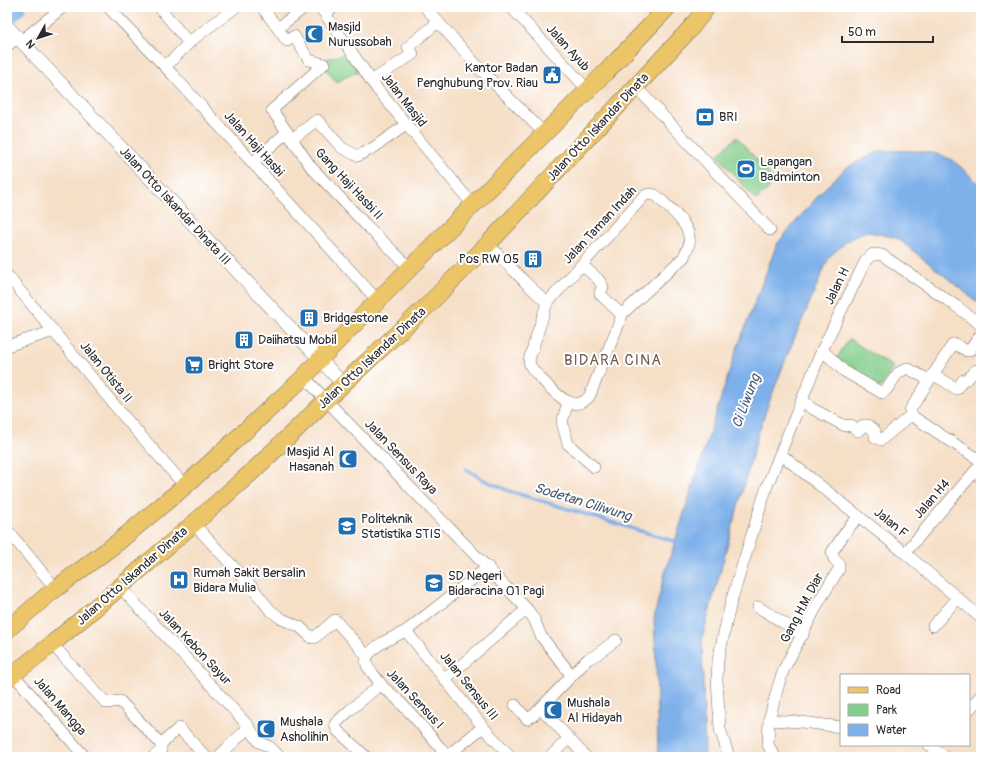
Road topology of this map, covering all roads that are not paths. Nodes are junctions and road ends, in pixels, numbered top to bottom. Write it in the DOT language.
graph roads {
  1 [pos="63,7"];
  2 [pos="108,7"];
  3 [pos="236,7"];
  4 [pos="262,7"];
  5 [pos="305,7"];
  6 [pos="425,7"];
  7 [pos="511,7"];
  8 [pos="668,7"];
  9 [pos="707,7"];
  10 [pos="160,8"];
  11 [pos="326,9"];
  12 [pos="438,22"];
  13 [pos="8,27"];
  14 [pos="278,28"];
  15 [pos="19,40"];
  16 [pos="189,43"];
  17 [pos="7,46"];
  18 [pos="165,67"];
  19 [pos="371,81"];
  20 [pos="636,87"];
  21 [pos="588,90"];
  22 [pos="406,125"];
  23 [pos="544,133"];
  24 [pos="290,136"];
  25 [pos="252,163"];
  26 [pos="473,205"];
  27 [pos="770,230"];
  28 [pos="488,244"];
  29 [pos="582,265"];
  30 [pos="410,268"];
  31 [pos="7,275"];
  32 [pos="378,301"];
  33 [pos="547,304"];
  34 [pos="622,315"];
  35 [pos="981,325"];
  36 [pos="54,331"];
  37 [pos="981,334"];
  38 [pos="7,346"];
  39 [pos="822,350"];
  40 [pos="320,359"];
  41 [pos="976,370"];
  42 [pos="304,377"];
  43 [pos="931,377"];
  44 [pos="343,384"];
  45 [pos="326,400"];
  46 [pos="803,400"];
  47 [pos="568,402"];
  48 [pos="912,416"];
  49 [pos="781,453"];
  50 [pos="981,461"];
  51 [pos="981,464"];
  52 [pos="594,467"];
  53 [pos="185,486"];
  54 [pos="859,516"];
  55 [pos="193,523"];
  56 [pos="8,532"];
  57 [pos="905,553"];
  58 [pos="488,567"];
  59 [pos="120,587"];
  60 [pos="56,589"];
  61 [pos="958,598"];
  62 [pos="758,607"];
  63 [pos="527,609"];
  64 [pos="981,618"];
  65 [pos="933,626"];
  66 [pos="7,630"];
  67 [pos="406,631"];
  68 [pos="803,635"];
  69 [pos="616,640"];
  70 [pos="52,644"];
  71 [pos="367,657"];
  72 [pos="572,676"];
  73 [pos="10,677"];
  74 [pos="445,679"];
  75 [pos="381,684"];
  76 [pos="981,695"];
  77 [pos="515,705"];
  78 [pos="541,708"];
  79 [pos="970,709"];
  80 [pos="769,720"];
  81 [pos="249,727"];
  82 [pos="483,727"];
  83 [pos="840,727"];
  84 [pos="568,738"];
  85 [pos="161,744"];
  86 [pos="931,746"];
  87 [pos="943,751"];
  88 [pos="447,756"];
  89 [pos="85,757"];
  90 [pos="153,757"];
  91 [pos="206,757"];
  92 [pos="218,757"];
  93 [pos="280,757"];
  94 [pos="366,757"];
  95 [pos="511,757"];
  96 [pos="550,757"];
  97 [pos="586,757"];
  98 [pos="729,757"];
  99 [pos="775,757"];
  1 -- 15 [label="street"];
  2 -- 18 [label="street, Jalan Haji Hasbi"];
  3 -- 16 [label="street"];
  4 -- 14 [label="street, Gang Haji Hasbi II"];
  5 -- 14 [label="street"];
  6 -- 12 [label="street"];
  7 -- 21 [label="street, Jalan Ayub"];
  8 -- 21 [label="main road"];
  9 -- 20 [label="main road, Jalan Otto Iskandar Dinata"];
  10 -- 16 [label="street"];
  11 -- 19 [label="street, Jalan Masjid"];
  12 -- 19 [label="street"];
  12 -- 23 [label="street"];
  13 -- 15 [label="street, Jalan Otto Iskandar Dinata III"];
  14 -- 24 [label="street, Gang Haji Hasbi II"];
  15 -- 17 [label="street"];
  15 -- 40 [label="street, Jalan Otto Iskandar Dinata III"];
  16 -- 18 [label="street"];
  18 -- 25 [label="street, Jalan Haji Hasbi"];
  19 -- 22 [label="street, Jalan Masjid"];
  20 -- 27 [label="street"];
  20 -- 28 [label="main road, Jalan Otto Iskandar Dinata"];
  21 -- 23 [label="main road"];
  22 -- 24 [label="street"];
  22 -- 26 [label="street, Jalan Masjid"];
  23 -- 26 [label="main road"];
  24 -- 25 [label="street"];
  24 -- 30 [label="street, Gang Haji Hasbi II"];
  25 -- 32 [label="street, Jalan Haji Hasbi"];
  26 -- 30 [label="main road"];
  28 -- 33 [label="street"];
  28 -- 44 [label="main road, Jalan Otto Iskandar Dinata"];
  29 -- 33 [label="street, Jalan Taman Indah"];
  29 -- 34 [label="street"];
  29 -- 34 [label="street, Jalan Taman Indah"];
  30 -- 32 [label="main road"];
  31 -- 36 [label="street, Jalan Otista II"];
  32 -- 40 [label="main road"];
  33 -- 47 [label="street, Jalan Taman Indah"];
  34 -- 47 [label="street, Jalan Taman Indah"];
  35 -- 39 [label="street, Jalan H"];
  36 -- 38 [label="street"];
  36 -- 53 [label="street, Jalan Otista II"];
  37 -- 43 [label="street"];
  39 -- 43 [label="street"];
  39 -- 46 [label="street, Jalan H"];
  40 -- 42 [label="main road"];
  40 -- 44 [label="street, Jalan Otto Iskandar Dinata III"];
  41 -- 43 [label="street"];
  42 -- 45 [label="street, Jalan Sensus Raya"];
  42 -- 53 [label="main road"];
  43 -- 48 [label="street"];
  44 -- 45 [label="main road, Jalan Otto Iskandar Dinata"];
  45 -- 55 [label="main road, Jalan Otto Iskandar Dinata"];
  45 -- 58 [label="street, Jalan Sensus Raya"];
  46 -- 48 [label="street"];
  46 -- 49 [label="street, Jalan H"];
  47 -- 52 [label="street"];
  48 -- 50 [label="street"];
  49 -- 54 [label="street, Jalan F"];
  49 -- 98 [label="street, Jalan H"];
  51 -- 57 [label="street, Jalan H4"];
  53 -- 60 [label="main road"];
  54 -- 57 [label="street, Jalan F"];
  54 -- 68 [label="street, Gang H.M. Diar"];
  55 -- 59 [label="main road, Jalan Otto Iskandar Dinata"];
  55 -- 71 [label="street, Jalan Sensus I"];
  56 -- 60 [label="street"];
  57 -- 61 [label="street, Jalan F"];
  58 -- 63 [label="street, Jalan Sensus Raya"];
  58 -- 67 [label="street"];
  59 -- 70 [label="main road, Jalan Otto Iskandar Dinata"];
  59 -- 81 [label="street, Jalan Kebon Sayur"];
  60 -- 66 [label="main road"];
  61 -- 64 [label="street, Jalan F"];
  61 -- 65 [label="street"];
  62 -- 68 [label="street"];
  63 -- 72 [label="street, Jalan Sensus Raya"];
  63 -- 74 [label="street"];
  67 -- 71 [label="street"];
  67 -- 74 [label="street, Jalan Sensus III"];
  68 -- 80 [label="street, Gang H.M. Diar"];
  69 -- 72 [label="street"];
  70 -- 73 [label="main road, Jalan Otto Iskandar Dinata"];
  70 -- 85 [label="street"];
  71 -- 75 [label="street, Jalan Sensus I"];
  72 -- 78 [label="street"];
  73 -- 89 [label="street, Jalan Mangga"];
  74 -- 82 [label="street, Jalan Sensus III"];
  75 -- 88 [label="street, Jalan Sensus I"];
  75 -- 94 [label="street"];
  76 -- 79 [label="street"];
  77 -- 78 [label="street"];
  78 -- 84 [label="street"];
  80 -- 83 [label="street"];
  80 -- 99 [label="street, Gang H.M. Diar"];
  81 -- 92 [label="street"];
  81 -- 93 [label="street, Jalan Kebon Sayur"];
  82 -- 88 [label="street"];
  82 -- 95 [label="street, Jalan Sensus III"];
  84 -- 96 [label="street"];
  84 -- 97 [label="street"];
  85 -- 90 [label="street"];
  85 -- 91 [label="street"];
  86 -- 87 [label="street"];
}
